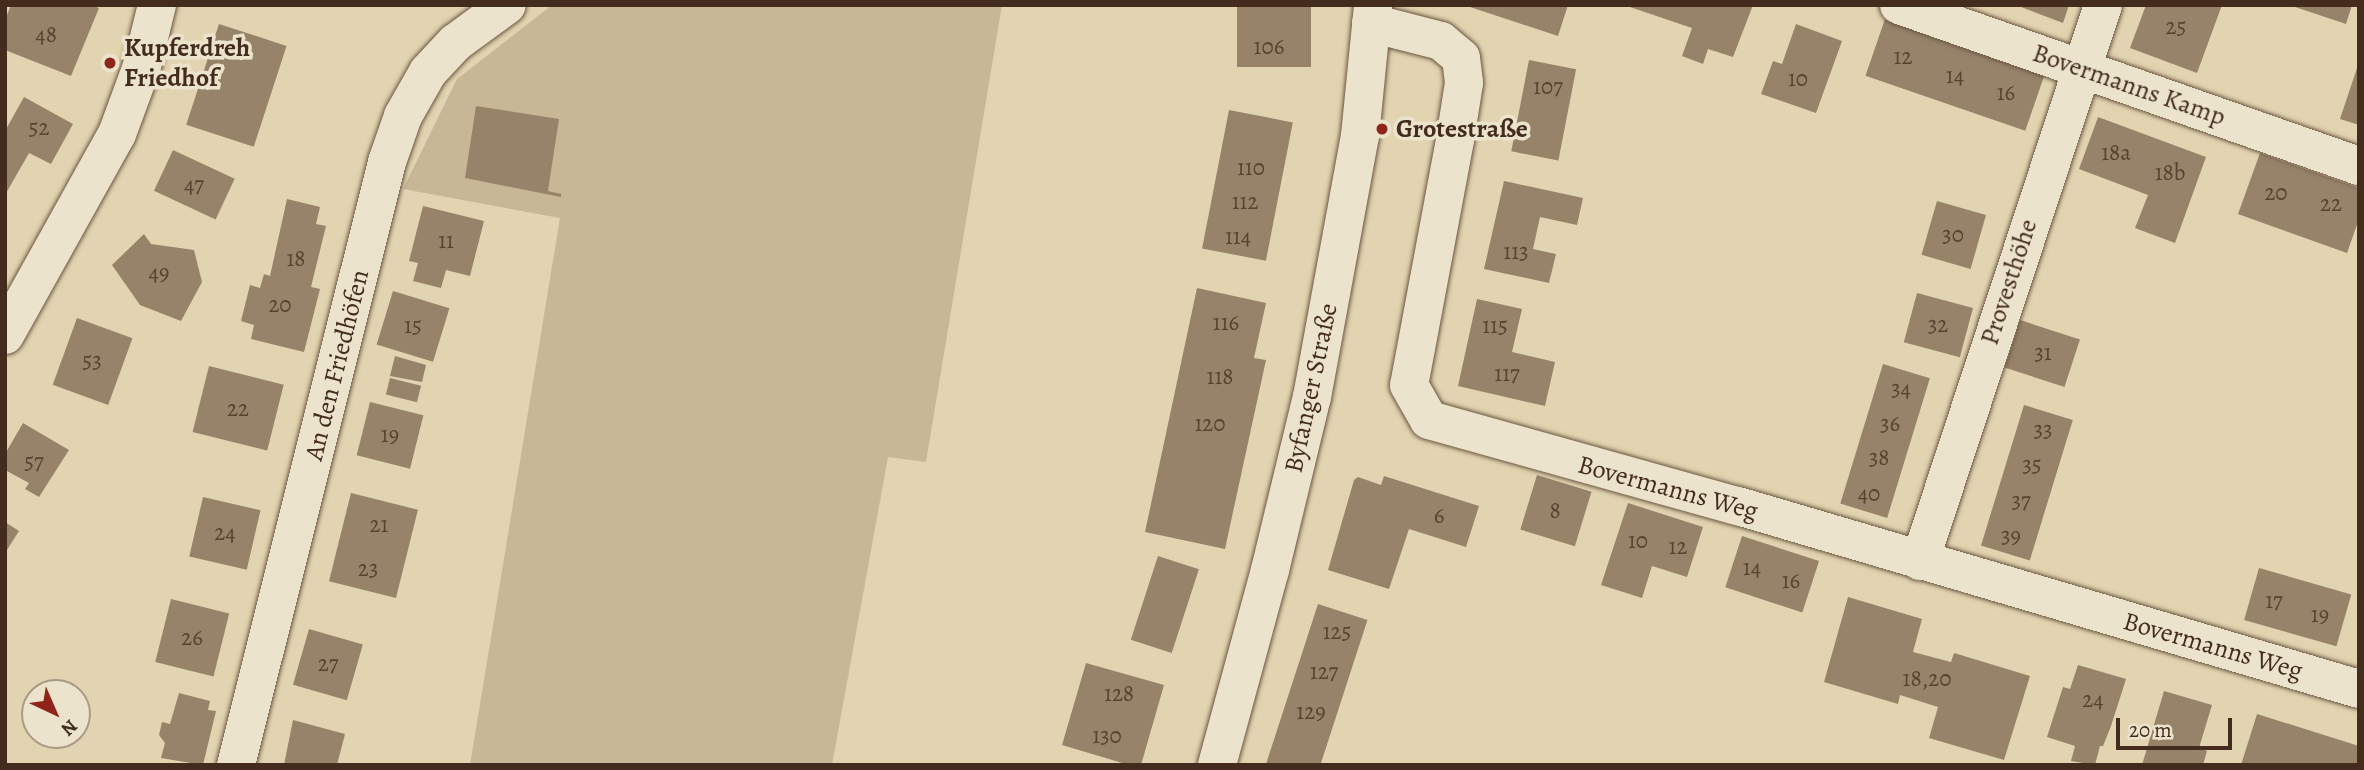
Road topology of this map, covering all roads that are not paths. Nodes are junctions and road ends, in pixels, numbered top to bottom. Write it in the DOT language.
graph roads {
  1 [pos="157,5"];
  2 [pos="507,5"];
  3 [pos="1899,5"];
  4 [pos="2103,5"];
  5 [pos="1372,14"];
  6 [pos="2080,68"];
  7 [pos="2359,166"];
  8 [pos="5,335"];
  9 [pos="1920,561"];
  10 [pos="2359,689"];
  11 [pos="236,765"];
  12 [pos="1217,765"];
  1 -- 8 [label="street"];
  2 -- 11 [label="street, An den Friedhöfen"];
  3 -- 6 [label="street, Bovermanns Kamp"];
  4 -- 6 [label="street, Provesthöhe"];
  5 -- 9 [label="street, Bovermanns Weg"];
  5 -- 12 [label="street, Byfanger Straße"];
  6 -- 7 [label="street, Bovermanns Kamp"];
  6 -- 9 [label="street, Provesthöhe"];
  9 -- 10 [label="street, Bovermanns Weg"];
}
